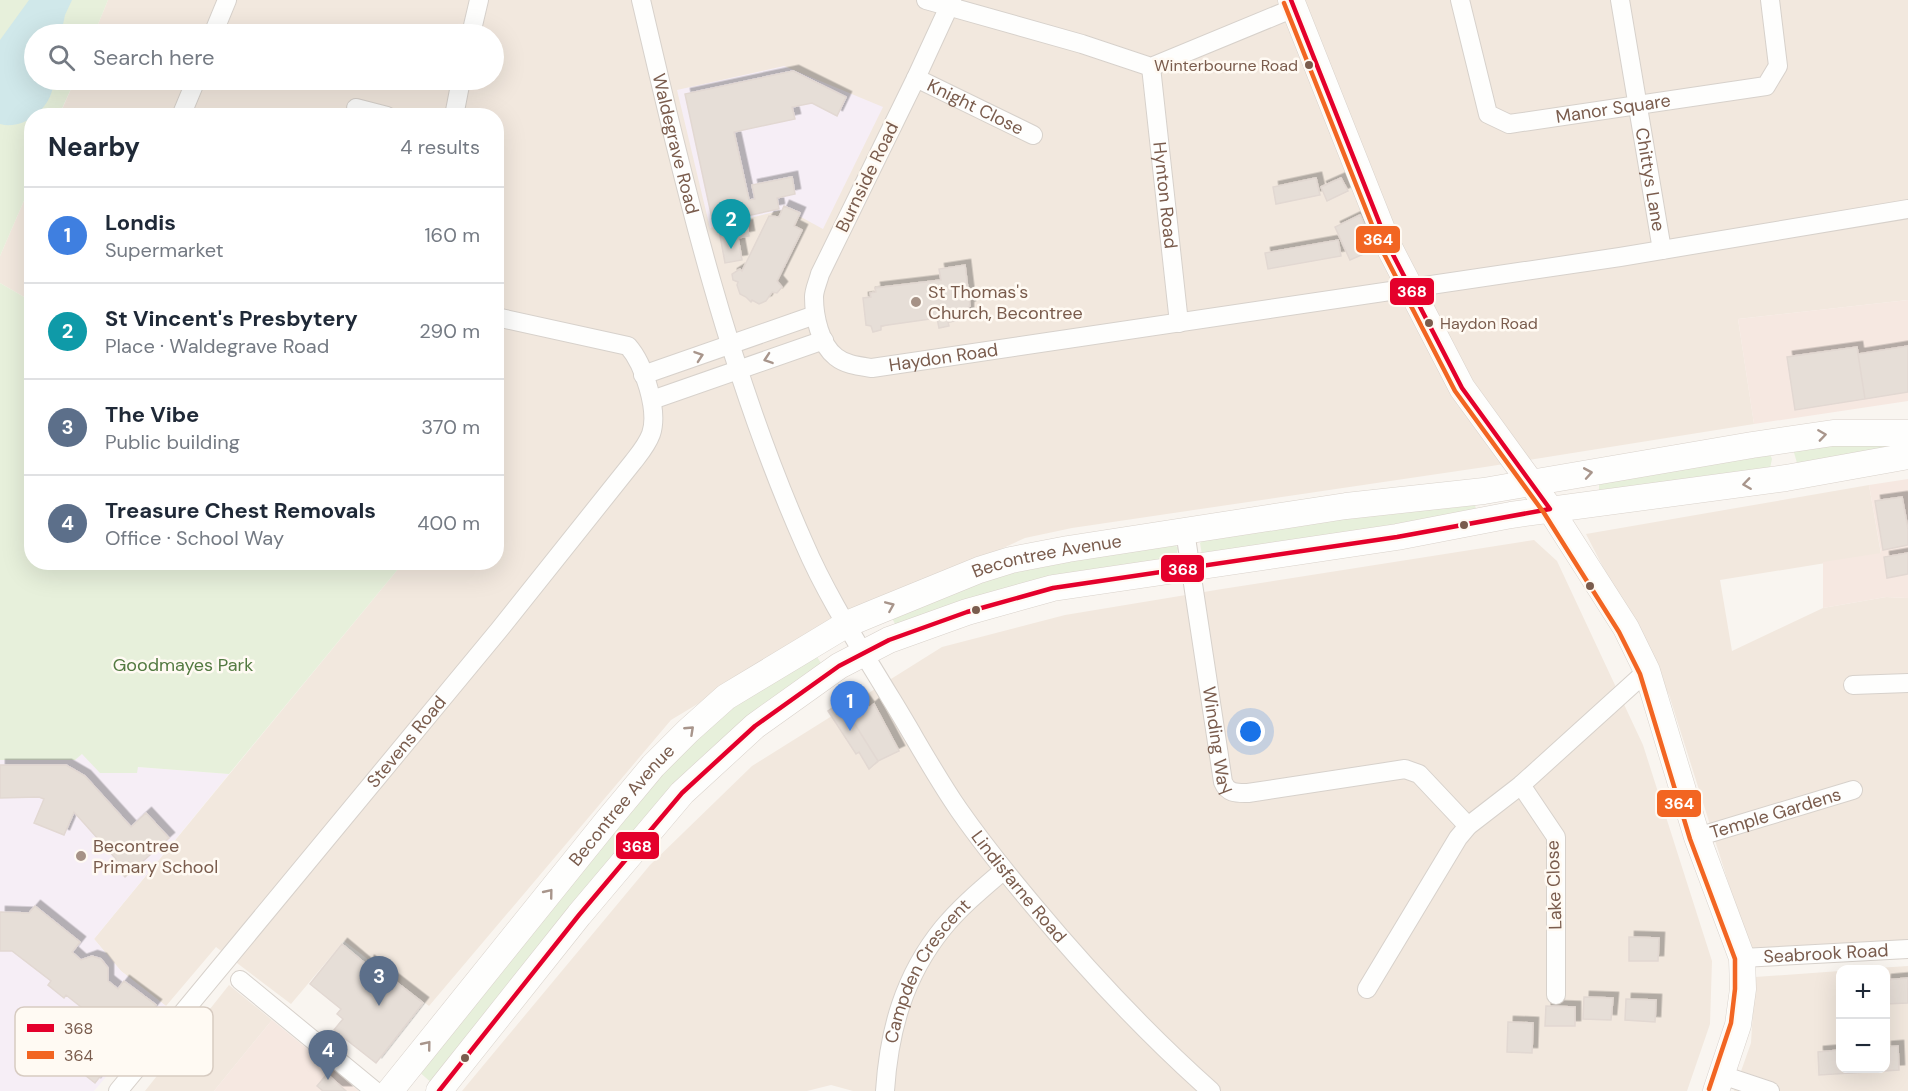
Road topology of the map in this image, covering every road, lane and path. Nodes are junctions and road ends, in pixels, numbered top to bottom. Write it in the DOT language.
graph roads {
  1 [pos="227,0"];
  2 [pos="479,0"];
  3 [pos="641,0"];
  4 [pos="926,0"];
  5 [pos="1460,0"];
  6 [pos="1620,0"];
  7 [pos="1770,0"];
  8 [pos="952,3"];
  9 [pos="1293,4"];
  10 [pos="217,24"];
  11 [pos="473,24"];
  12 [pos="1151,67"];
  13 [pos="916,78"];
  14 [pos="192,90"];
  15 [pos="459,90"];
  16 [pos="1638,104"];
  17 [pos="184,108"];
  18 [pos="455,108"];
  19 [pos="1033,135"];
  20 [pos="1908,209"];
  21 [pos="1662,250"];
  22 [pos="1410,288"];
  23 [pos="815,315"];
  24 [pos="504,318"];
  25 [pos="1179,322"];
  26 [pos="824,340"];
  27 [pos="731,345"];
  28 [pos="835,356"];
  29 [pos="739,370"];
  30 [pos="643,375"];
  31 [pos="652,400"];
  32 [pos="1908,433"];
  33 [pos="1778,441"];
  34 [pos="1908,456"];
  35 [pos="1786,478"];
  36 [pos="1530,483"];
  37 [pos="1550,509"];
  38 [pos="1185,531"];
  39 [pos="1190,567"];
  40 [pos="847,624"];
  41 [pos="864,653"];
  42 [pos="1647,671"];
  43 [pos="1908,683"];
  44 [pos="1853,685"];
  45 [pos="1521,785"];
  46 [pos="1853,790"];
  47 [pos="1468,826"];
  48 [pos="1697,837"];
  49 [pos="1004,870"];
  50 [pos="1908,949"];
  51 [pos="1742,958"];
  52 [pos="240,980"];
  53 [pos="1367,989"];
  54 [pos="1556,995"];
  55 [pos="187,1007"];
  56 [pos="130,1076"];
  57 [pos="1719,1083"];
  58 [pos="118,1091"];
  59 [pos="375,1091"];
  60 [pos="390,1091"];
  61 [pos="439,1091"];
  62 [pos="885,1091"];
  63 [pos="1211,1091"];
  64 [pos="1770,1091"];
  1 -- 10 [label="street"];
  2 -- 11 [label="street"];
  3 -- 27 [label="street, Waldegrave Road"];
  4 -- 8 [label="street"];
  5 -- 16 [label="street, Manor Square"];
  6 -- 16 [label="street, Chittys Lane"];
  7 -- 16 [label="street, Manor Square"];
  8 -- 12 [label="street"];
  8 -- 13 [label="street, Burnside Road"];
  9 -- 12 [label="street"];
  9 -- 22 [label="street"];
  12 -- 25 [label="street, Hynton Road"];
  13 -- 19 [label="street, Knight Close"];
  13 -- 23 [label="street, Burnside Road"];
  14 -- 17 [label="street"];
  15 -- 18 [label="street"];
  16 -- 21 [label="street, Chittys Lane"];
  20 -- 21 [label="street, Haydon Road"];
  21 -- 22 [label="street, Haydon Road"];
  22 -- 25 [label="street, Haydon Road"];
  22 -- 36 [label="street"];
  23 -- 26 [label="street, Burnside Road"];
  23 -- 27 [label="street"];
  24 -- 30 [label="street, Stevens Road"];
  25 -- 28 [label="street, Haydon Road"];
  26 -- 28 [label="street, Burnside Road"];
  26 -- 29 [label="street, one-way"];
  27 -- 29 [label="street, Waldegrave Road"];
  30 -- 27 [label="street, one-way"];
  29 -- 31 [label="street"];
  29 -- 40 [label="street, Waldegrave Road"];
  30 -- 31 [label="street, Stevens Road"];
  31 -- 55 [label="street, Stevens Road"];
  33 -- 32 [label="street, Becontree Avenue, one-way"];
  33 -- 35 [label="street"];
  36 -- 33 [label="street, Becontree Avenue, one-way"];
  34 -- 35 [label="street, Becontree Avenue"];
  35 -- 37 [label="street, Becontree Avenue, one-way"];
  36 -- 37 [label="street"];
  36 -- 38 [label="street, Becontree Avenue"];
  37 -- 39 [label="street, Becontree Avenue"];
  37 -- 42 [label="street"];
  38 -- 39 [label="street, Winding Way"];
  40 -- 38 [label="street, Becontree Avenue, one-way"];
  39 -- 41 [label="street, Becontree Avenue"];
  39 -- 47 [label="street, Winding Way"];
  40 -- 41 [label="street, Waldegrave Road"];
  60 -- 40 [label="street, Becontree Avenue, one-way"];
  41 -- 49 [label="street, Lindisfarne Road"];
  41 -- 61 [label="street, Becontree Avenue"];
  42 -- 45 [label="street"];
  42 -- 48 [label="street"];
  43 -- 44 [label="street"];
  45 -- 47 [label="street"];
  45 -- 54 [label="street, Lake Close"];
  46 -- 48 [label="street, Temple Gardens"];
  47 -- 53 [label="street"];
  48 -- 51 [label="street"];
  49 -- 62 [label="street, Campden Crescent"];
  49 -- 63 [label="street, Lindisfarne Road"];
  50 -- 51 [label="street, Seabrook Road"];
  51 -- 57 [label="street"];
  52 -- 59 [label="street"];
  56 -- 58 [label="street, Stevens Road"];
  57 -- 64 [label="street"];
}
